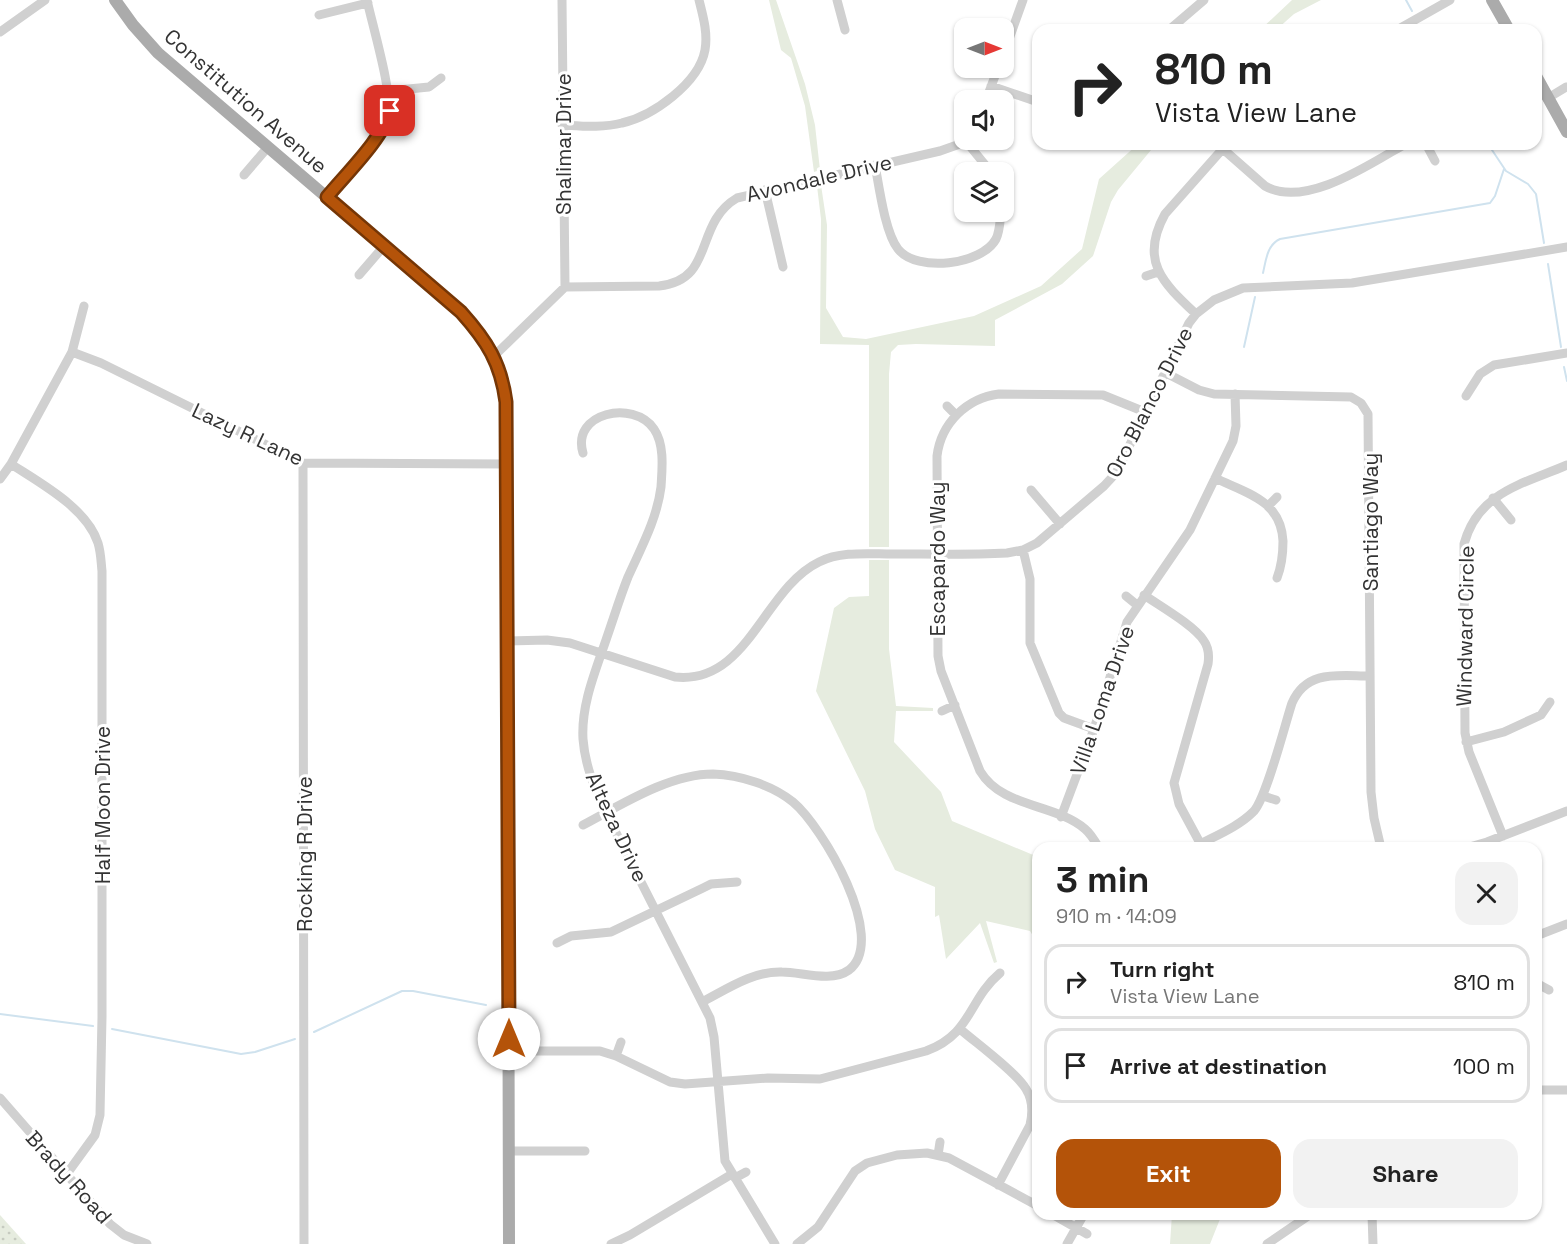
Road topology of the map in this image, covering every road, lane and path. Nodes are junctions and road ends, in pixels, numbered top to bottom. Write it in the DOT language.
graph roads {
  1 [pos="45,0"];
  2 [pos="562,0"];
  3 [pos="699,0"];
  4 [pos="837,0"];
  5 [pos="1023,0"];
  6 [pos="1204,0"];
  7 [pos="1450,0"];
  8 [pos="1492,0"];
  9 [pos="118,1"];
  10 [pos="367,2"];
  11 [pos="319,15"];
  12 [pos="1175,24"];
  13 [pos="1408,24"];
  14 [pos="1506,24"];
  15 [pos="1014,25"];
  16 [pos="845,30"];
  17 [pos="0,32"];
  18 [pos="441,78"];
  19 [pos="994,78"];
  20 [pos="991,86"];
  21 [pos="1542,87"];
  22 [pos="1566,87"];
  23 [pos="990,90"];
  24 [pos="388,91"];
  25 [pos="1548,98"];
  26 [pos="1032,100"];
  27 [pos="562,125"];
  28 [pos="1567,132"];
  29 [pos="954,146"];
  30 [pos="268,147"];
  31 [pos="973,150"];
  32 [pos="1221,150"];
  33 [pos="1229,150"];
  34 [pos="1394,150"];
  35 [pos="1429,150"];
  36 [pos="1435,161"];
  37 [pos="983,162"];
  38 [pos="875,165"];
  39 [pos="244,175"];
  40 [pos="765,190"];
  41 [pos="327,197"];
  42 [pos="999,222"];
  43 [pos="384,246"];
  44 [pos="1567,247"];
  45 [pos="783,267"];
  46 [pos="1158,272"];
  47 [pos="359,275"];
  48 [pos="1146,276"];
  49 [pos="565,287"];
  50 [pos="84,306"];
  51 [pos="1196,314"];
  52 [pos="72,352"];
  53 [pos="1567,353"];
  54 [pos="494,356"];
  55 [pos="1164,372"];
  56 [pos="1235,394"];
  57 [pos="1466,396"];
  58 [pos="947,406"];
  59 [pos="1144,412"];
  60 [pos="956,415"];
  61 [pos="584,453"];
  62 [pos="303,463"];
  63 [pos="11,464"];
  64 [pos="507,464"];
  65 [pos="1567,465"];
  66 [pos="1215,478"];
  67 [pos="0,479"];
  68 [pos="1030,490"];
  69 [pos="1277,497"];
  70 [pos="1493,498"];
  71 [pos="1269,505"];
  72 [pos="1511,520"];
  73 [pos="1060,524"];
  74 [pos="1023,550"];
  75 [pos="936,554"];
  76 [pos="1277,578"];
  77 [pos="1144,595"];
  78 [pos="1126,596"];
  79 [pos="1137,605"];
  80 [pos="508,641"];
  81 [pos="602,652"];
  82 [pos="1298,675"];
  83 [pos="1370,676"];
  84 [pos="1305,684"];
  85 [pos="1550,702"];
  86 [pos="955,705"];
  87 [pos="942,711"];
  88 [pos="1094,729"];
  89 [pos="1466,742"];
  90 [pos="1263,795"];
  91 [pos="1276,800"];
  92 [pos="1567,811"];
  93 [pos="606,813"];
  94 [pos="1061,817"];
  95 [pos="583,825"];
  96 [pos="1503,836"];
  97 [pos="1094,842"];
  98 [pos="1195,842"];
  99 [pos="1201,842"];
  100 [pos="1380,842"];
  101 [pos="1484,842"];
  102 [pos="737,882"];
  103 [pos="656,910"];
  104 [pos="1567,924"];
  105 [pos="1542,934"];
  106 [pos="557,943"];
  107 [pos="1000,973"];
  108 [pos="1542,986"];
  109 [pos="1548,990"];
  110 [pos="702,1002"];
  111 [pos="960,1029"];
  112 [pos="621,1042"];
  113 [pos="509,1052"];
  114 [pos="616,1056"];
  115 [pos="718,1081"];
  116 [pos="1542,1090"];
  117 [pos="1567,1090"];
  118 [pos="0,1098"];
  119 [pos="940,1142"];
  120 [pos="509,1151"];
  121 [pos="585,1151"];
  122 [pos="938,1155"];
  123 [pos="746,1172"];
  124 [pos="66,1175"];
  125 [pos="734,1176"];
  126 [pos="998,1185"];
  127 [pos="1032,1203"];
  128 [pos="1063,1220"];
  129 [pos="1080,1220"];
  130 [pos="1302,1220"];
  131 [pos="1372,1220"];
  132 [pos="1076,1227"];
  133 [pos="1087,1234"];
  134 [pos="147,1244"];
  135 [pos="304,1244"];
  136 [pos="509,1244"];
  137 [pos="611,1244"];
  138 [pos="775,1244"];
  139 [pos="797,1244"];
  140 [pos="1067,1244"];
  141 [pos="1266,1244"];
  142 [pos="1372,1244"];
  1 -- 17 [label="street"];
  2 -- 27 [label="street, Shalimar Drive"];
  3 -- 27 [label="street"];
  4 -- 16 [label="street"];
  5 -- 15 [label="street"];
  6 -- 12 [label="street"];
  7 -- 13 [label="street"];
  8 -- 14 [label="main road"];
  9 -- 30 [label="main road, Constitution Avenue"];
  10 -- 11 [label="street"];
  10 -- 24 [label="street"];
  18 -- 24 [label="street"];
  19 -- 20 [label="street"];
  20 -- 23 [label="street"];
  20 -- 26 [label="street"];
  21 -- 25 [label="main road"];
  22 -- 25 [label="street"];
  24 -- 41 [label="street"];
  25 -- 28 [label="main road"];
  27 -- 49 [label="street, Shalimar Drive"];
  29 -- 38 [label="street, Avondale Drive"];
  30 -- 39 [label="street"];
  30 -- 41 [label="main road, Constitution Avenue"];
  31 -- 37 [label="street"];
  32 -- 46 [label="street"];
  33 -- 34 [label="street"];
  35 -- 36 [label="street"];
  38 -- 40 [label="street, Avondale Drive"];
  38 -- 42 [label="street"];
  40 -- 45 [label="street"];
  40 -- 49 [label="street, Avondale Drive"];
  41 -- 43 [label="main road, Constitution Avenue"];
  43 -- 47 [label="street"];
  43 -- 54 [label="main road, Constitution Avenue"];
  44 -- 51 [label="street, Oro Blanco Drive"];
  46 -- 48 [label="street"];
  46 -- 51 [label="street"];
  49 -- 54 [label="street"];
  50 -- 52 [label="street"];
  51 -- 55 [label="street, Oro Blanco Drive"];
  52 -- 62 [label="street, Lazy R Lane"];
  52 -- 63 [label="street"];
  53 -- 57 [label="street"];
  54 -- 64 [label="main road, Constitution Avenue"];
  55 -- 56 [label="street, Santiago Way"];
  55 -- 59 [label="street, Oro Blanco Drive"];
  56 -- 66 [label="street, Villa Loma Drive"];
  56 -- 83 [label="street, Santiago Way"];
  58 -- 60 [label="street"];
  59 -- 60 [label="street, Escapardo Way"];
  59 -- 73 [label="street, Oro Blanco Drive"];
  60 -- 75 [label="street, Escapardo Way"];
  61 -- 81 [label="street, Alteza Drive"];
  62 -- 64 [label="street, Lazy R Lane"];
  62 -- 135 [label="street, Rocking R Drive"];
  63 -- 67 [label="street"];
  63 -- 124 [label="street, Half Moon Drive"];
  64 -- 80 [label="main road, Constitution Avenue"];
  65 -- 70 [label="street, Windward Circle"];
  66 -- 71 [label="street"];
  66 -- 77 [label="street, Villa Loma Drive"];
  68 -- 73 [label="street"];
  69 -- 71 [label="street"];
  70 -- 72 [label="street"];
  70 -- 89 [label="street, Windward Circle"];
  71 -- 76 [label="street"];
  73 -- 74 [label="street, Oro Blanco Drive"];
  74 -- 75 [label="street, Oro Blanco Drive"];
  74 -- 88 [label="street"];
  75 -- 81 [label="street, Oro Blanco Drive"];
  75 -- 86 [label="street, Escapardo Way"];
  77 -- 79 [label="street, Villa Loma Drive"];
  77 -- 98 [label="street"];
  78 -- 79 [label="street"];
  79 -- 88 [label="street, Villa Loma Drive"];
  80 -- 81 [label="street, Oro Blanco Drive"];
  80 -- 113 [label="main road, Constitution Avenue"];
  81 -- 93 [label="street, Alteza Drive"];
  82 -- 84 [label="street"];
  83 -- 84 [label="street"];
  83 -- 100 [label="street, Santiago Way"];
  84 -- 90 [label="street"];
  85 -- 89 [label="street"];
  86 -- 87 [label="street"];
  86 -- 94 [label="street, Escapardo Way"];
  88 -- 94 [label="street, Villa Loma Drive"];
  89 -- 96 [label="street, Windward Circle"];
  90 -- 91 [label="street"];
  90 -- 99 [label="street"];
  92 -- 96 [label="street"];
  93 -- 95 [label="street"];
  93 -- 103 [label="street, Alteza Drive"];
  93 -- 110 [label="street"];
  94 -- 97 [label="street, Escapardo Way"];
  96 -- 101 [label="street"];
  102 -- 103 [label="street"];
  103 -- 106 [label="street"];
  103 -- 110 [label="street, Alteza Drive"];
  104 -- 105 [label="street"];
  107 -- 111 [label="street"];
  108 -- 109 [label="street"];
  110 -- 115 [label="street, Alteza Drive"];
  111 -- 115 [label="street"];
  111 -- 126 [label="street"];
  112 -- 114 [label="street"];
  113 -- 114 [label="street"];
  113 -- 120 [label="main road, Constitution Avenue"];
  114 -- 115 [label="street"];
  115 -- 125 [label="street, Alteza Drive"];
  116 -- 117 [label="street"];
  118 -- 124 [label="street, Brady Road"];
  119 -- 122 [label="street"];
  120 -- 121 [label="street"];
  120 -- 136 [label="main road, Constitution Avenue"];
  122 -- 126 [label="street"];
  122 -- 139 [label="street"];
  123 -- 125 [label="street"];
  124 -- 134 [label="street, Brady Road"];
  125 -- 137 [label="street"];
  125 -- 138 [label="street, Alteza Drive"];
  126 -- 127 [label="street"];
  128 -- 132 [label="street"];
  129 -- 132 [label="street"];
  130 -- 141 [label="street"];
  131 -- 142 [label="street"];
  132 -- 133 [label="street"];
  132 -- 140 [label="street"];
}
